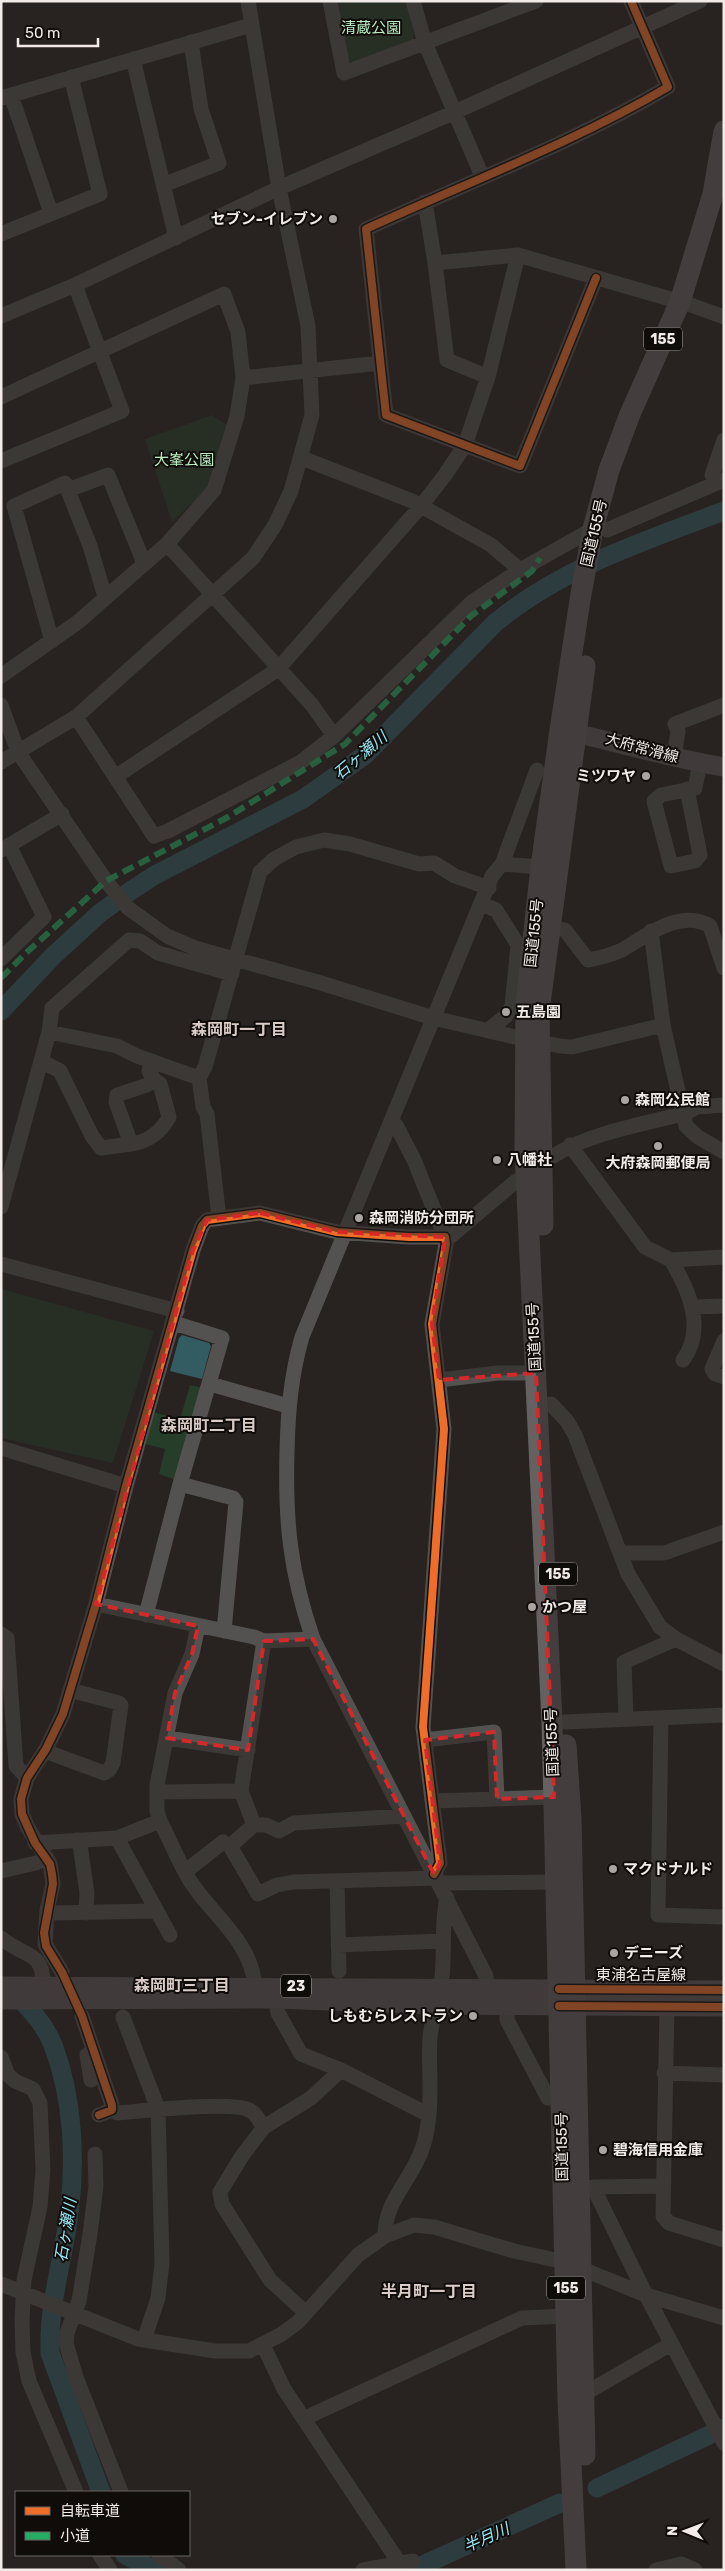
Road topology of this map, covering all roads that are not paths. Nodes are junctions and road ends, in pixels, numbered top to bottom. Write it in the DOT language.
graph roads {
  1 [pos="248,1"];
  2 [pos="330,1"];
  3 [pos="413,1"];
  4 [pos="536,1"];
  5 [pos="631,1"];
  6 [pos="700,1"];
  7 [pos="251,25"];
  8 [pos="642,27"];
  9 [pos="191,42"];
  10 [pos="425,42"];
  11 [pos="133,58"];
  12 [pos="71,77"];
  13 [pos="6,96"];
  14 [pos="455,112"];
  15 [pos="724,132"];
  16 [pos="482,176"];
  17 [pos="163,185"];
  18 [pos="280,188"];
  19 [pos="724,198"];
  20 [pos="425,202"];
  21 [pos="51,213"];
  22 [pos="1,234"];
  23 [pos="176,238"];
  24 [pos="518,255"];
  25 [pos="435,263"];
  26 [pos="596,278"];
  27 [pos="74,285"];
  28 [pos="686,303"];
  29 [pos="1,316"];
  30 [pos="724,317"];
  31 [pos="101,351"];
  32 [pos="380,363"];
  33 [pos="312,369"];
  34 [pos="488,377"];
  35 [pos="244,378"];
  36 [pos="1,397"];
  37 [pos="724,440"];
  38 [pos="465,445"];
  39 [pos="302,458"];
  40 [pos="1,461"];
  41 [pos="720,475"];
  42 [pos="68,490"];
  43 [pos="421,506"];
  44 [pos="600,532"];
  45 [pos="167,544"];
  46 [pos="144,563"];
  47 [pos="520,570"];
  48 [pos="212,594"];
  49 [pos="105,598"];
  50 [pos="52,641"];
  51 [pos="278,669"];
  52 [pos="1,676"];
  53 [pos="1,705"];
  54 [pos="724,705"];
  55 [pos="76,717"];
  56 [pos="568,732"];
  57 [pos="334,736"];
  58 [pos="18,752"];
  59 [pos="674,757"];
  60 [pos="1,762"];
  61 [pos="700,763"];
  62 [pos="724,767"];
  63 [pos="537,770"];
  64 [pos="115,777"];
  65 [pos="687,789"];
  66 [pos="62,814"];
  67 [pos="5,847"];
  68 [pos="502,864"];
  69 [pos="541,867"];
  70 [pos="489,888"];
  71 [pos="482,904"];
  72 [pos="550,927"];
  73 [pos="651,931"];
  74 [pos="1,958"];
  75 [pos="234,967"];
  76 [pos="724,968"];
  77 [pos="433,1018"];
  78 [pos="664,1025"];
  79 [pos="49,1032"];
  80 [pos="492,1032"];
  81 [pos="531,1040"];
  82 [pos="152,1061"];
  83 [pos="41,1062"];
  84 [pos="199,1078"];
  85 [pos="154,1080"];
  86 [pos="724,1106"];
  87 [pos="683,1114"];
  88 [pos="390,1123"];
  89 [pos="131,1144"];
  90 [pos="570,1145"];
  91 [pos="724,1152"];
  92 [pos="553,1156"];
  93 [pos="516,1181"];
  94 [pos="1,1207"];
  95 [pos="219,1218"];
  96 [pos="345,1233"];
  97 [pos="444,1237"];
  98 [pos="724,1257"];
  99 [pos="671,1260"];
  100 [pos="1,1264"];
  101 [pos="724,1306"];
  102 [pos="693,1307"];
  103 [pos="176,1317"];
  104 [pos="724,1341"];
  105 [pos="683,1360"];
  106 [pos="536,1373"];
  107 [pos="724,1378"];
  108 [pos="439,1380"];
  109 [pos="210,1384"];
  110 [pos="551,1404"];
  111 [pos="288,1406"];
  112 [pos="1,1448"];
  113 [pos="180,1484"];
  114 [pos="126,1486"];
  115 [pos="724,1532"];
  116 [pos="620,1553"];
  117 [pos="96,1604"];
  118 [pos="146,1615"];
  119 [pos="198,1626"];
  120 [pos="224,1631"];
  121 [pos="1,1634"];
  122 [pos="313,1639"];
  123 [pos="676,1639"];
  124 [pos="264,1641"];
  125 [pos="724,1664"];
  126 [pos="70,1690"];
  127 [pos="724,1715"];
  128 [pos="661,1718"];
  129 [pos="626,1719"];
  130 [pos="565,1722"];
  131 [pos="167,1738"];
  132 [pos="425,1740"];
  133 [pos="248,1750"];
  134 [pos="44,1751"];
  135 [pos="8,1768"];
  136 [pos="28,1778"];
  137 [pos="241,1791"];
  138 [pos="157,1792"];
  139 [pos="554,1797"];
  140 [pos="496,1799"];
  141 [pos="433,1800"];
  142 [pos="404,1816"];
  143 [pos="160,1821"];
  144 [pos="254,1825"];
  145 [pos="117,1838"];
  146 [pos="77,1840"];
  147 [pos="35,1843"];
  148 [pos="230,1846"];
  149 [pos="47,1858"];
  150 [pos="1,1871"];
  151 [pos="186,1871"];
  152 [pos="436,1878"];
  153 [pos="338,1881"];
  154 [pos="556,1882"];
  155 [pos="447,1898"];
  156 [pos="47,1910"];
  157 [pos="155,1910"];
  158 [pos="86,1913"];
  159 [pos="724,1917"];
  160 [pos="170,1935"];
  161 [pos="1,1938"];
  162 [pos="443,1941"];
  163 [pos="338,1944"];
  164 [pos="339,1971"];
  165 [pos="62,1972"];
  166 [pos="1,1986"];
  167 [pos="255,1986"];
  168 [pos="487,1989"];
  169 [pos="40,1990"];
  170 [pos="724,1990"];
  171 [pos="438,1997"];
  172 [pos="567,1997"];
  173 [pos="276,1999"];
  174 [pos="1,2000"];
  175 [pos="507,2005"];
  176 [pos="667,2006"];
  177 [pos="724,2007"];
  178 [pos="78,2008"];
  179 [pos="122,2017"];
  180 [pos="1,2057"];
  181 [pos="341,2070"];
  182 [pos="664,2073"];
  183 [pos="724,2075"];
  184 [pos="90,2080"];
  185 [pos="548,2098"];
  186 [pos="158,2109"];
  187 [pos="429,2115"];
  188 [pos="263,2128"];
  189 [pos="94,2154"];
  190 [pos="663,2186"];
  191 [pos="385,2236"];
  192 [pos="724,2240"];
  193 [pos="573,2265"];
  194 [pos="1,2284"];
  195 [pos="24,2294"];
  196 [pos="646,2295"];
  197 [pos="72,2313"];
  198 [pos="306,2313"];
  199 [pos="567,2316"];
  200 [pos="724,2318"];
  201 [pos="144,2340"];
  202 [pos="672,2344"];
  203 [pos="263,2345"];
  204 [pos="584,2394"];
  205 [pos="305,2418"];
  206 [pos="724,2443"];
  207 [pos="76,2491"];
  208 [pos="121,2491"];
  209 [pos="101,2556"];
  210 [pos="160,2556"];
  211 [pos="405,2566"];
  212 [pos="110,2570"];
  213 [pos="179,2570"];
  214 [pos="363,2570"];
  215 [pos="576,2570"];
  216 [pos="587,2570"];
  217 [pos="656,2570"];
  218 [pos="695,2570"];
  1 -- 7 [label="street"];
  2 -- 10 [label="street"];
  3 -- 10 [label="street"];
  4 -- 10 [label="street"];
  5 -- 8 [label="street"];
  6 -- 8 [label="street"];
  7 -- 9 [label="street"];
  7 -- 18 [label="street"];
  8 -- 14 [label="street"];
  8 -- 16 [label="street"];
  9 -- 11 [label="street"];
  9 -- 17 [label="street"];
  10 -- 14 [label="street"];
  11 -- 12 [label="street"];
  11 -- 17 [label="street"];
  12 -- 13 [label="street"];
  12 -- 21 [label="street"];
  13 -- 21 [label="street"];
  14 -- 16 [label="street"];
  14 -- 18 [label="street"];
  15 -- 28 [label="highway, 国道155号 / 155"];
  16 -- 20 [label="street"];
  17 -- 23 [label="street"];
  18 -- 23 [label="street"];
  18 -- 33 [label="street"];
  19 -- 28 [label="highway, 国道155号 / 155"];
  20 -- 25 [label="street"];
  20 -- 32 [label="street"];
  21 -- 22 [label="street"];
  23 -- 27 [label="street"];
  24 -- 25 [label="street"];
  24 -- 26 [label="street"];
  24 -- 34 [label="street"];
  25 -- 34 [label="street"];
  26 -- 28 [label="street"];
  26 -- 38 [label="street"];
  27 -- 29 [label="street"];
  27 -- 31 [label="street"];
  28 -- 30 [label="street"];
  28 -- 44 [label="highway, 国道155号 / 155"];
  31 -- 35 [label="street"];
  31 -- 36 [label="street"];
  31 -- 40 [label="street"];
  32 -- 33 [label="street"];
  32 -- 38 [label="street"];
  33 -- 35 [label="street"];
  33 -- 39 [label="street"];
  34 -- 38 [label="street"];
  35 -- 45 [label="street"];
  37 -- 41 [label="street"];
  38 -- 43 [label="street"];
  39 -- 43 [label="street"];
  39 -- 48 [label="street"];
  41 -- 44 [label="street"];
  42 -- 46 [label="street"];
  42 -- 49 [label="street"];
  42 -- 50 [label="street"];
  43 -- 47 [label="street"];
  43 -- 51 [label="street"];
  44 -- 47 [label="street"];
  44 -- 56 [label="highway, 国道155号 / 155"];
  45 -- 46 [label="street"];
  45 -- 48 [label="street"];
  46 -- 49 [label="street"];
  47 -- 57 [label="street"];
  48 -- 51 [label="street"];
  48 -- 55 [label="street"];
  49 -- 50 [label="street"];
  50 -- 52 [label="street"];
  51 -- 57 [label="street"];
  51 -- 64 [label="street"];
  53 -- 58 [label="street"];
  54 -- 59 [label="street"];
  55 -- 58 [label="street"];
  55 -- 64 [label="street"];
  56 -- 59 [label="main road, 大府常滑線"];
  56 -- 69 [label="highway, 国道155号 / 155"];
  56 -- 72 [label="highway, 国道155号 / 155"];
  57 -- 64 [label="street"];
  58 -- 60 [label="street"];
  58 -- 66 [label="street"];
  59 -- 61 [label="main road, 大府常滑線"];
  61 -- 62 [label="main road, 大府常滑線"];
  61 -- 65 [label="street"];
  63 -- 68 [label="street"];
  65 -- 65 [label="street"];
  66 -- 67 [label="street"];
  66 -- 75 [label="street"];
  67 -- 74 [label="street"];
  68 -- 69 [label="street"];
  68 -- 70 [label="street"];
  69 -- 81 [label="highway, 国道155号 / 155"];
  70 -- 71 [label="street"];
  70 -- 75 [label="street"];
  71 -- 77 [label="street"];
  71 -- 80 [label="street"];
  72 -- 73 [label="street"];
  72 -- 81 [label="highway, 国道155号 / 155"];
  73 -- 76 [label="street"];
  73 -- 78 [label="street"];
  75 -- 77 [label="street"];
  75 -- 79 [label="street"];
  75 -- 84 [label="street"];
  77 -- 80 [label="street"];
  77 -- 88 [label="street"];
  78 -- 81 [label="street"];
  78 -- 87 [label="street"];
  79 -- 82 [label="street"];
  79 -- 83 [label="street"];
  80 -- 81 [label="street"];
  81 -- 106 [label="highway, 国道155号 / 155"];
  81 -- 110 [label="highway, 国道155号 / 155"];
  82 -- 84 [label="street"];
  82 -- 85 [label="street"];
  83 -- 89 [label="street"];
  83 -- 94 [label="street"];
  84 -- 95 [label="street"];
  85 -- 89 [label="street"];
  85 -- 89 [label="street"];
  86 -- 87 [label="street"];
  87 -- 90 [label="street"];
  87 -- 91 [label="street"];
  88 -- 96 [label="street"];
  88 -- 97 [label="street"];
  90 -- 92 [label="street"];
  90 -- 99 [label="street"];
  93 -- 97 [label="street"];
  95 -- 96 [label="street"];
  95 -- 103 [label="street"];
  96 -- 97 [label="street"];
  96 -- 111 [label="street"];
  97 -- 108 [label="street"];
  98 -- 99 [label="street"];
  99 -- 102 [label="street"];
  100 -- 103 [label="street"];
  101 -- 102 [label="street"];
  102 -- 105 [label="street"];
  103 -- 109 [label="street"];
  103 -- 114 [label="street"];
  104 -- 107 [label="street"];
  106 -- 108 [label="street"];
  106 -- 139 [label="highway, 国道155号 / 155"];
  108 -- 132 [label="street"];
  109 -- 111 [label="street"];
  109 -- 113 [label="street"];
  110 -- 116 [label="street"];
  110 -- 130 [label="highway, 国道155号 / 155"];
  111 -- 122 [label="street"];
  112 -- 114 [label="street"];
  113 -- 118 [label="street"];
  113 -- 120 [label="street"];
  114 -- 117 [label="street"];
  115 -- 116 [label="street"];
  116 -- 123 [label="street"];
  117 -- 118 [label="street"];
  117 -- 126 [label="street"];
  118 -- 119 [label="street"];
  119 -- 120 [label="street"];
  119 -- 131 [label="street"];
  120 -- 124 [label="street"];
  121 -- 135 [label="street"];
  122 -- 124 [label="street"];
  122 -- 142 [label="street"];
  123 -- 125 [label="street"];
  123 -- 129 [label="street"];
  124 -- 133 [label="street"];
  126 -- 134 [label="street"];
  126 -- 134 [label="street"];
  127 -- 128 [label="street"];
  128 -- 129 [label="street"];
  128 -- 159 [label="street"];
  129 -- 130 [label="street"];
  130 -- 172 [label="highway, 国道155号 / 155"];
  131 -- 133 [label="street"];
  131 -- 138 [label="street"];
  132 -- 140 [label="street"];
  132 -- 141 [label="street"];
  133 -- 137 [label="street"];
  134 -- 136 [label="street"];
  135 -- 136 [label="street"];
  136 -- 147 [label="street"];
  137 -- 138 [label="street"];
  137 -- 144 [label="street"];
  138 -- 143 [label="street"];
  139 -- 140 [label="street"];
  139 -- 154 [label="highway, 国道155号 / 155"];
  140 -- 141 [label="street"];
  141 -- 152 [label="street"];
  142 -- 144 [label="street"];
  142 -- 152 [label="street"];
  143 -- 145 [label="street"];
  143 -- 151 [label="street"];
  144 -- 148 [label="street"];
  145 -- 146 [label="street"];
  145 -- 157 [label="street"];
  146 -- 147 [label="street"];
  146 -- 158 [label="street"];
  147 -- 149 [label="street"];
  148 -- 151 [label="street"];
  148 -- 153 [label="street"];
  149 -- 150 [label="street"];
  149 -- 156 [label="street"];
  151 -- 167 [label="street"];
  152 -- 153 [label="street"];
  152 -- 154 [label="street"];
  152 -- 155 [label="street"];
  153 -- 163 [label="street"];
  154 -- 172 [label="highway, 国道155号 / 155"];
  155 -- 162 [label="street"];
  155 -- 168 [label="street"];
  156 -- 158 [label="street"];
  156 -- 165 [label="street"];
  157 -- 158 [label="street"];
  157 -- 160 [label="street"];
  161 -- 169 [label="street"];
  162 -- 163 [label="street"];
  162 -- 171 [label="street"];
  163 -- 164 [label="street"];
  166 -- 169 [label="main road, 東浦名古屋線 / 23"];
  167 -- 169 [label="main road, 東浦名古屋線 / 23"];
  167 -- 171 [label="main road, 東浦名古屋線 / 23"];
  168 -- 171 [label="main road, 東浦名古屋線 / 23"];
  168 -- 172 [label="main road, 東浦名古屋線 / 23"];
  169 -- 174 [label="main road, 東浦名古屋線 / 23"];
  169 -- 178 [label="main road, 東浦名古屋線 / 23"];
  170 -- 172 [label="main road, 東浦名古屋線 / 23"];
  171 -- 173 [label="main road, 東浦名古屋線 / 23"];
  171 -- 175 [label="main road, 東浦名古屋線 / 23"];
  171 -- 187 [label="street"];
  172 -- 175 [label="main road, 東浦名古屋線 / 23"];
  172 -- 176 [label="main road, 東浦名古屋線 / 23"];
  172 -- 193 [label="highway, 国道155号 / 155"];
  173 -- 178 [label="main road, 東浦名古屋線 / 23"];
  173 -- 181 [label="street"];
  175 -- 185 [label="street"];
  176 -- 177 [label="main road, 東浦名古屋線 / 23"];
  176 -- 182 [label="street"];
  178 -- 184 [label="street"];
  178 -- 186 [label="street"];
  179 -- 186 [label="street"];
  180 -- 195 [label="street"];
  181 -- 187 [label="street"];
  181 -- 188 [label="street"];
  182 -- 183 [label="street"];
  182 -- 190 [label="street"];
  186 -- 188 [label="street"];
  186 -- 201 [label="street"];
  187 -- 191 [label="street"];
  188 -- 198 [label="street"];
  189 -- 197 [label="street"];
  190 -- 192 [label="street"];
  190 -- 196 [label="street"];
  191 -- 193 [label="street"];
  191 -- 198 [label="street"];
  193 -- 196 [label="street"];
  193 -- 199 [label="highway, 国道155号 / 155"];
  193 -- 204 [label="highway, 国道155号 / 155"];
  194 -- 195 [label="street"];
  195 -- 197 [label="street"];
  195 -- 207 [label="street"];
  196 -- 200 [label="street"];
  196 -- 202 [label="street"];
  197 -- 201 [label="street"];
  197 -- 208 [label="street"];
  198 -- 203 [label="street"];
  199 -- 205 [label="street"];
  199 -- 215 [label="highway, 国道155号 / 155"];
  201 -- 203 [label="street"];
  202 -- 204 [label="street"];
  202 -- 206 [label="street"];
  203 -- 205 [label="street"];
  204 -- 216 [label="highway, 国道155号 / 155"];
  205 -- 211 [label="street"];
  209 -- 212 [label="street"];
  210 -- 213 [label="street"];
  211 -- 214 [label="street"];
  217 -- 218 [label="street"];
}
